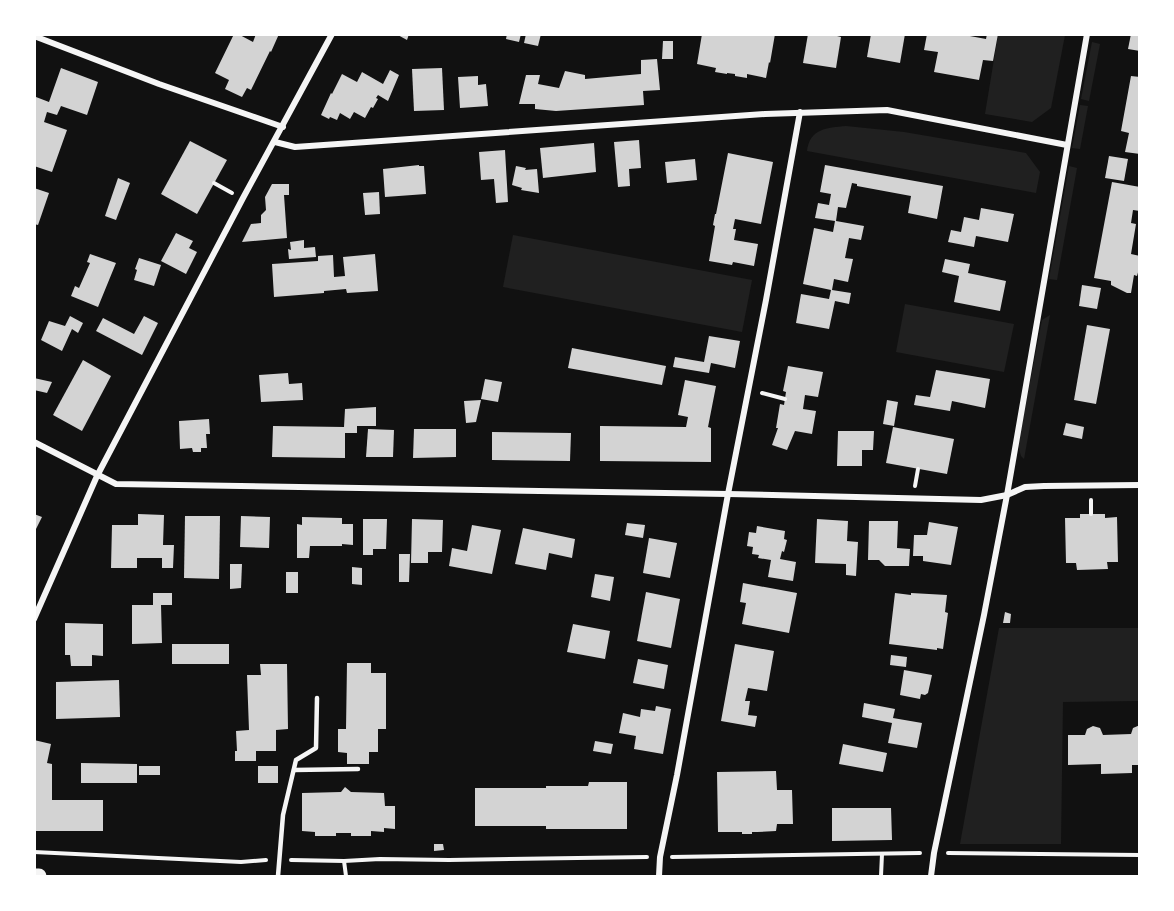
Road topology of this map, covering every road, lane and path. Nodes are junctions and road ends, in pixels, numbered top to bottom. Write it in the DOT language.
graph roads {
  1 [pos="333,34"];
  2 [pos="1087,34"];
  3 [pos="34,36"];
  4 [pos="800,112"];
  5 [pos="283,127"];
  6 [pos="274,142"];
  7 [pos="1067,145"];
  8 [pos="748,389"];
  9 [pos="785,399"];
  10 [pos="34,442"];
  11 [pos="98,476"];
  12 [pos="1140,486"];
  13 [pos="728,494"];
  14 [pos="1007,495"];
  15 [pos="34,619"];
  16 [pos="317,698"];
  17 [pos="358,769"];
  18 [pos="294,770"];
  19 [pos="34,852"];
  20 [pos="934,853"];
  21 [pos="882,854"];
  22 [pos="1140,855"];
  23 [pos="660,857"];
  24 [pos="278,859"];
  25 [pos="344,861"];
  26 [pos="278,876"];
  27 [pos="346,876"];
  28 [pos="659,876"];
  29 [pos="881,876"];
  30 [pos="932,876"];
  1 -- 5 [label="street"];
  2 -- 7 [label="street"];
  3 -- 5 [label="street"];
  4 -- 6 [label="street"];
  4 -- 7 [label="street"];
  4 -- 8 [label="street"];
  5 -- 6 [label="street"];
  6 -- 11 [label="street"];
  7 -- 14 [label="street"];
  8 -- 9 [label="path"];
  8 -- 13 [label="street"];
  10 -- 11 [label="street"];
  11 -- 13 [label="street"];
  11 -- 15 [label="street"];
  12 -- 14 [label="street"];
  13 -- 14 [label="street"];
  13 -- 23 [label="street"];
  14 -- 20 [label="street"];
  16 -- 18 [label="lane"];
  17 -- 18 [label="lane"];
  18 -- 24 [label="lane"];
  19 -- 24 [label="path"];
  20 -- 21 [label="path"];
  20 -- 22 [label="path"];
  20 -- 30 [label="street"];
  21 -- 23 [label="path"];
  21 -- 29 [label="path"];
  23 -- 25 [label="path"];
  23 -- 28 [label="street"];
  24 -- 25 [label="path"];
  24 -- 26 [label="lane"];
  25 -- 27 [label="path"];
}
